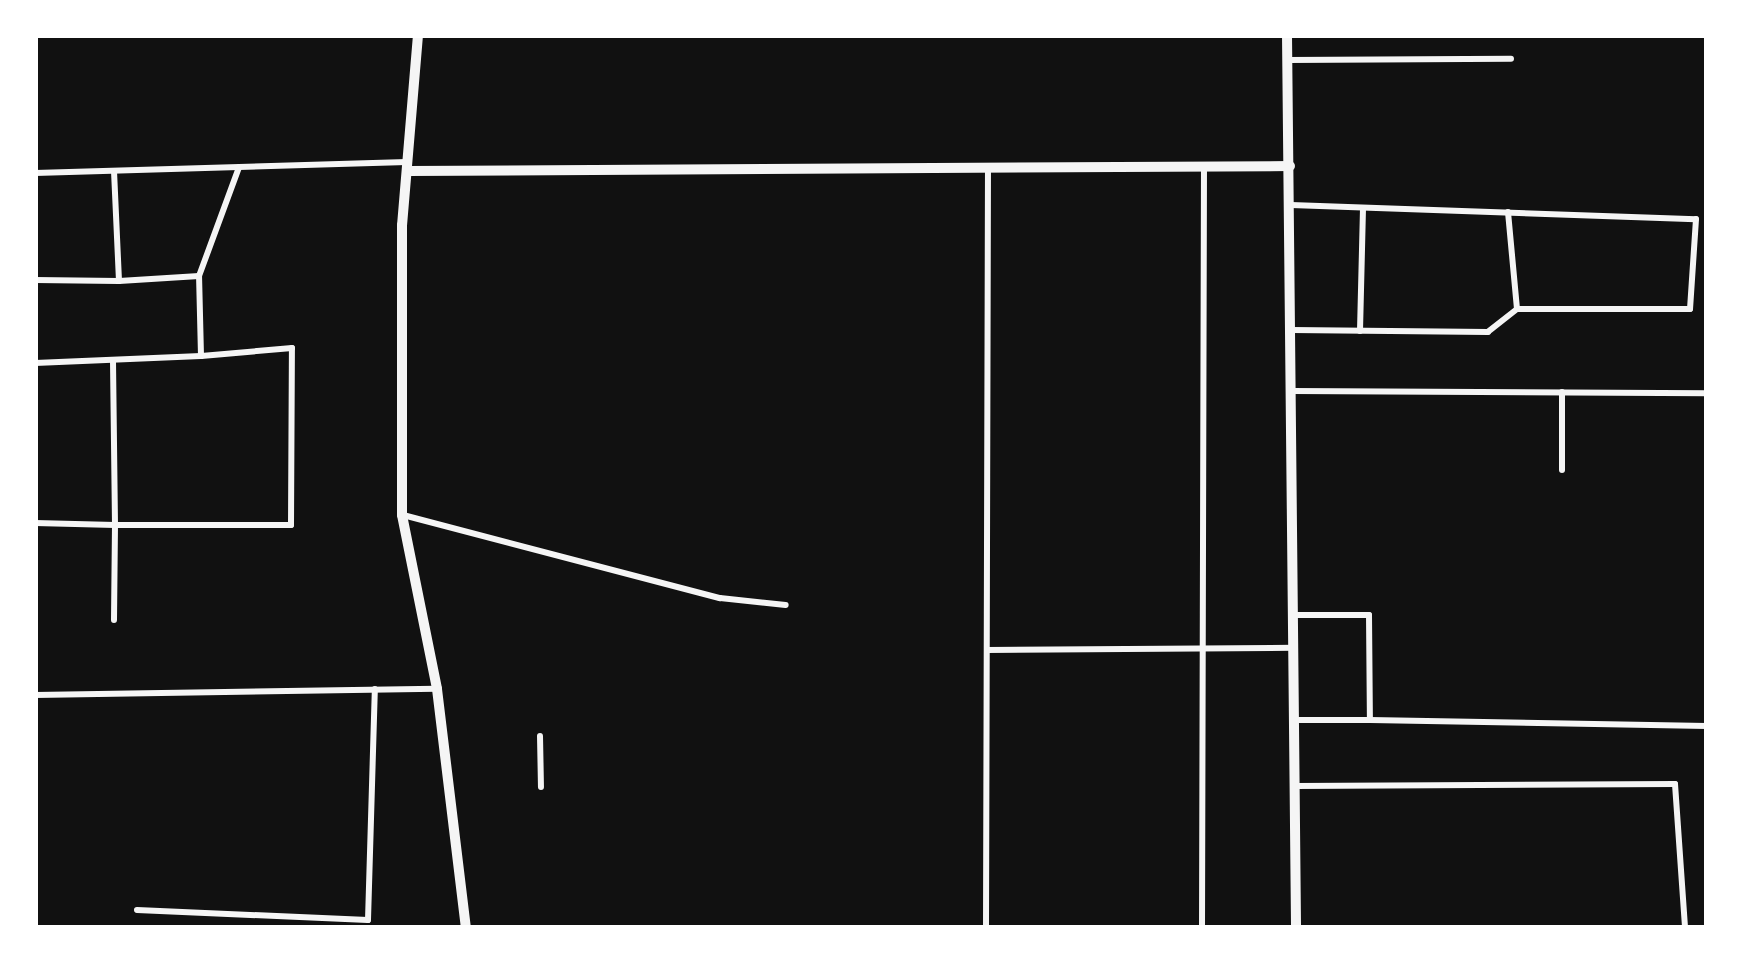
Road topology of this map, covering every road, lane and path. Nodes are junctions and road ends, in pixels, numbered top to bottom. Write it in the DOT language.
graph roads {
  1 [pos="418,35"];
  2 [pos="1287,35"];
  3 [pos="1511,58"];
  4 [pos="1288,60"];
  5 [pos="408,166"];
  6 [pos="1204,166"];
  7 [pos="1290,166"];
  8 [pos="239,167"];
  9 [pos="988,168"];
  10 [pos="114,171"];
  11 [pos="35,173"];
  12 [pos="1291,205"];
  13 [pos="1364,208"];
  14 [pos="1508,212"];
  15 [pos="199,276"];
  16 [pos="35,280"];
  17 [pos="120,282"];
  18 [pos="1517,309"];
  19 [pos="1292,330"];
  20 [pos="1360,330"];
  21 [pos="201,356"];
  22 [pos="113,360"];
  23 [pos="35,364"];
  24 [pos="1292,391"];
  25 [pos="1562,392"];
  26 [pos="1707,393"];
  27 [pos="1562,470"];
  28 [pos="402,515"];
  29 [pos="35,524"];
  30 [pos="115,525"];
  31 [pos="786,604"];
  32 [pos="1294,615"];
  33 [pos="114,620"];
  34 [pos="1207,648"];
  35 [pos="1294,648"];
  36 [pos="987,650"];
  37 [pos="437,689"];
  38 [pos="375,690"];
  39 [pos="35,695"];
  40 [pos="1295,720"];
  41 [pos="1370,720"];
  42 [pos="1707,726"];
  43 [pos="540,736"];
  44 [pos="1295,786"];
  45 [pos="541,787"];
  46 [pos="137,910"];
  47 [pos="368,924"];
  48 [pos="466,928"];
  49 [pos="986,928"];
  50 [pos="1202,928"];
  51 [pos="1296,928"];
  52 [pos="1685,928"];
  1 -- 5 [label="street"];
  2 -- 4 [label="street"];
  3 -- 4 [label="lane"];
  4 -- 7 [label="street"];
  5 -- 8 [label="lane"];
  5 -- 9 [label="street"];
  5 -- 28 [label="street"];
  6 -- 7 [label="street"];
  6 -- 9 [label="street"];
  6 -- 34 [label="lane"];
  7 -- 12 [label="street"];
  8 -- 10 [label="lane"];
  8 -- 15 [label="lane"];
  9 -- 36 [label="lane"];
  10 -- 11 [label="lane"];
  10 -- 17 [label="lane"];
  12 -- 13 [label="lane"];
  12 -- 19 [label="street"];
  13 -- 14 [label="lane"];
  13 -- 20 [label="lane"];
  14 -- 18 [label="lane"];
  14 -- 18 [label="lane"];
  15 -- 17 [label="lane"];
  15 -- 21 [label="lane"];
  16 -- 17 [label="lane"];
  18 -- 20 [label="lane"];
  19 -- 20 [label="lane"];
  19 -- 24 [label="street"];
  21 -- 22 [label="lane"];
  21 -- 30 [label="lane"];
  22 -- 23 [label="lane"];
  22 -- 30 [label="lane"];
  24 -- 25 [label="lane"];
  24 -- 32 [label="street"];
  25 -- 26 [label="lane"];
  25 -- 27 [label="lane"];
  28 -- 31 [label="lane"];
  28 -- 37 [label="street"];
  29 -- 30 [label="lane"];
  30 -- 33 [label="lane"];
  32 -- 35 [label="street"];
  32 -- 41 [label="lane"];
  34 -- 35 [label="lane"];
  34 -- 36 [label="lane"];
  34 -- 50 [label="lane"];
  35 -- 40 [label="street"];
  36 -- 49 [label="lane"];
  37 -- 38 [label="lane"];
  37 -- 48 [label="street"];
  38 -- 39 [label="lane"];
  38 -- 47 [label="lane"];
  40 -- 41 [label="lane"];
  40 -- 44 [label="street"];
  41 -- 42 [label="lane"];
  43 -- 45 [label="lane"];
  44 -- 51 [label="street"];
  44 -- 52 [label="lane"];
  46 -- 47 [label="lane"];
}
